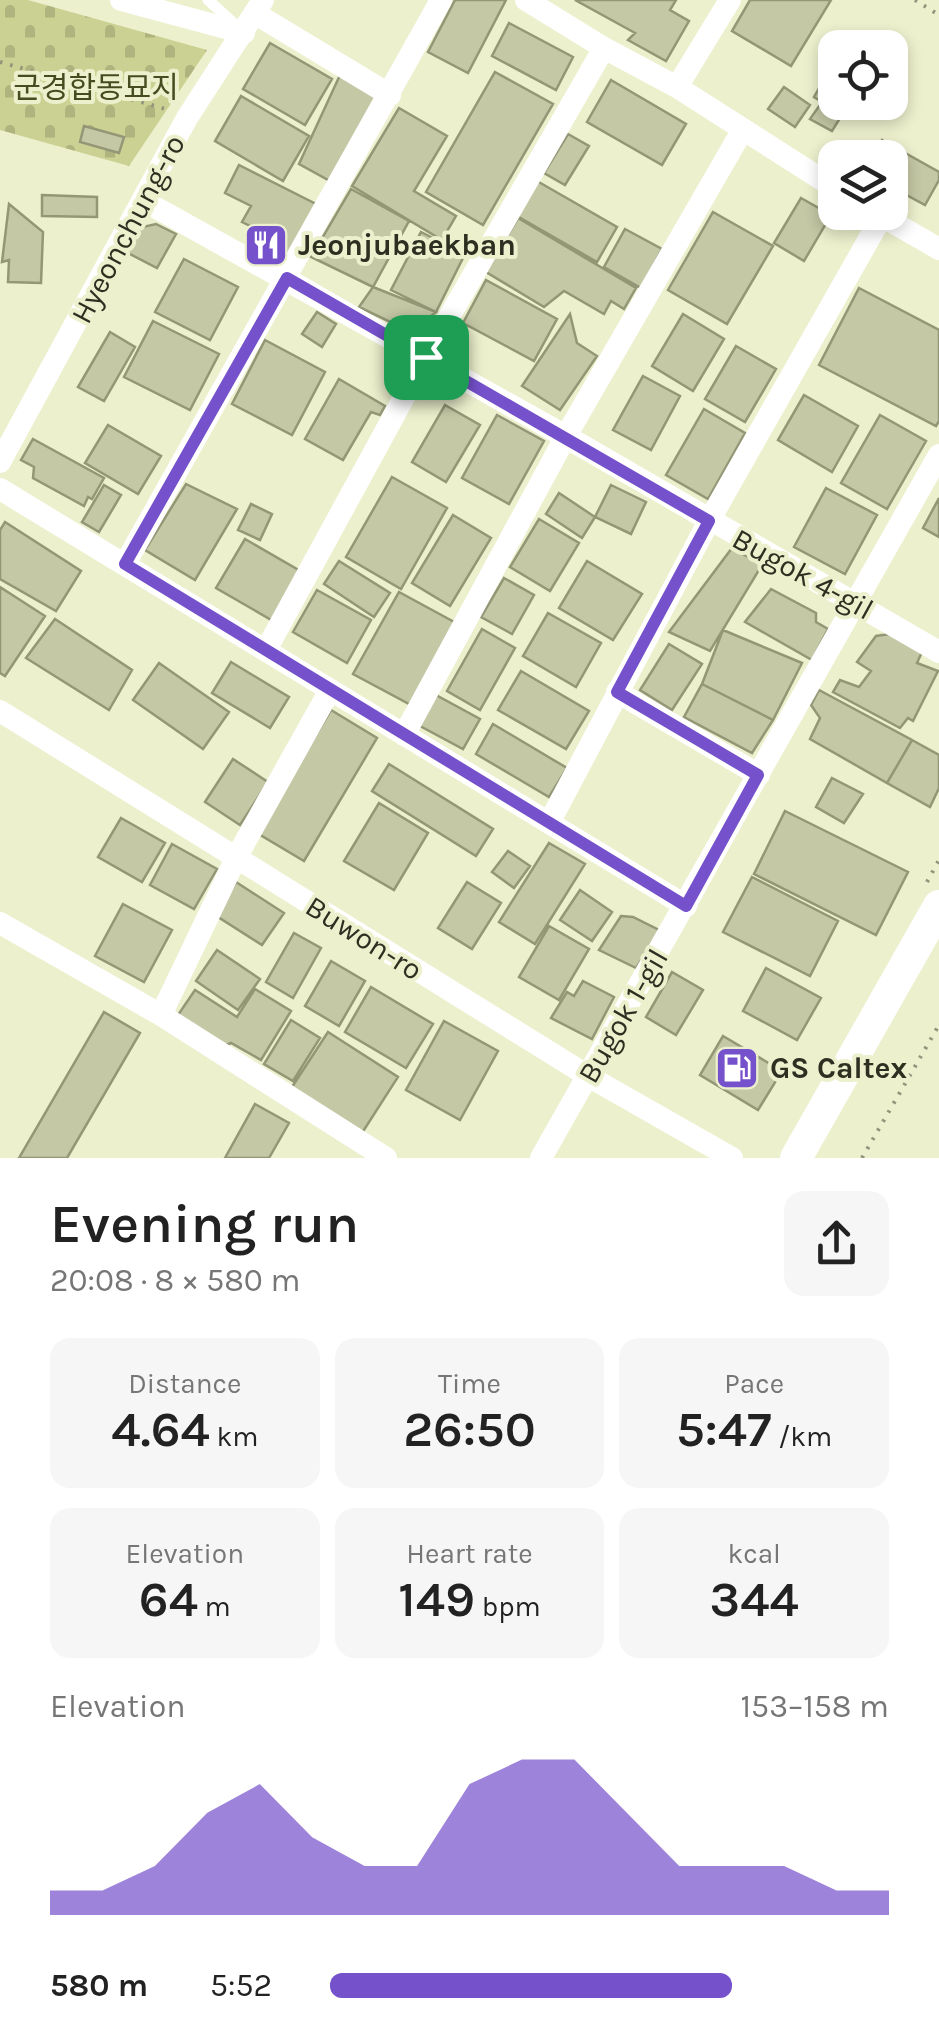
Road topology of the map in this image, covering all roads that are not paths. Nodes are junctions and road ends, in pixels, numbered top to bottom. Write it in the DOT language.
graph roads {
  1 [pos="121,0"];
  2 [pos="208,0"];
  3 [pos="442,0"];
  4 [pos="526,0"];
  5 [pos="730,0"];
  6 [pos="255,16"];
  7 [pos="604,48"];
  8 [pos="678,87"];
  9 [pos="390,96"];
  10 [pos="742,131"];
  11 [pos="818,178"];
  12 [pos="144,201"];
  13 [pos="869,230"];
  14 [pos="906,230"];
  15 [pos="939,249"];
  16 [pos="287,278"];
  17 [pos="426,357"];
  18 [pos="566,436"];
  19 [pos="939,455"];
  20 [pos="0,462"];
  21 [pos="0,489"];
  22 [pos="709,521"];
  23 [pos="125,564"];
  24 [pos="856,602"];
  25 [pos="266,650"];
  26 [pos="939,652"];
  27 [pos="330,690"];
  28 [pos="617,692"];
  29 [pos="0,711"];
  30 [pos="404,735"];
  31 [pos="758,775"];
  32 [pos="549,823"];
  33 [pos="236,858"];
  34 [pos="686,906"];
  35 [pos="939,906"];
  36 [pos="0,923"];
  37 [pos="162,1015"];
  38 [pos="588,1076"];
  39 [pos="386,1158"];
  40 [pos="541,1158"];
  41 [pos="732,1158"];
  42 [pos="796,1158"];
  1 -- 6 [label="street"];
  2 -- 6 [label="lane"];
  3 -- 9 [label="street"];
  4 -- 7 [label="street"];
  5 -- 8 [label="street"];
  6 -- 9 [label="street"];
  6 -- 12 [label="street, Hyeonchung-ro"];
  7 -- 8 [label="street"];
  7 -- 17 [label="street"];
  8 -- 10 [label="street"];
  9 -- 16 [label="street"];
  10 -- 11 [label="street"];
  10 -- 18 [label="street"];
  12 -- 16 [label="street, Bugok 4-gil"];
  12 -- 20 [label="street, Hyeonchung-ro"];
  13 -- 22 [label="street"];
  14 -- 15 [label="street"];
  16 -- 17 [label="street, Bugok 4-gil"];
  16 -- 23 [label="street"];
  17 -- 18 [label="street, Bugok 4-gil"];
  17 -- 25 [label="street"];
  18 -- 22 [label="street, Bugok 4-gil"];
  18 -- 30 [label="street"];
  19 -- 24 [label="street, Bugok 1-gil"];
  21 -- 23 [label="street"];
  22 -- 24 [label="street, Bugok 4-gil"];
  22 -- 28 [label="street"];
  23 -- 25 [label="street"];
  24 -- 26 [label="street, Bugok 4-gil"];
  24 -- 31 [label="street, Bugok 1-gil"];
  25 -- 27 [label="street"];
  27 -- 30 [label="street"];
  27 -- 33 [label="street"];
  28 -- 31 [label="street"];
  28 -- 32 [label="street"];
  29 -- 33 [label="street, Buwon-ro"];
  30 -- 32 [label="street"];
  31 -- 34 [label="street, Bugok 1-gil"];
  32 -- 34 [label="street"];
  33 -- 37 [label="street"];
  33 -- 38 [label="street, Buwon-ro"];
  34 -- 38 [label="street, Bugok 1-gil"];
  35 -- 42 [label="street"];
  36 -- 37 [label="street"];
  37 -- 39 [label="street"];
  38 -- 40 [label="street, Bugok 1-gil"];
  38 -- 41 [label="street, Buwon-ro"];
}
